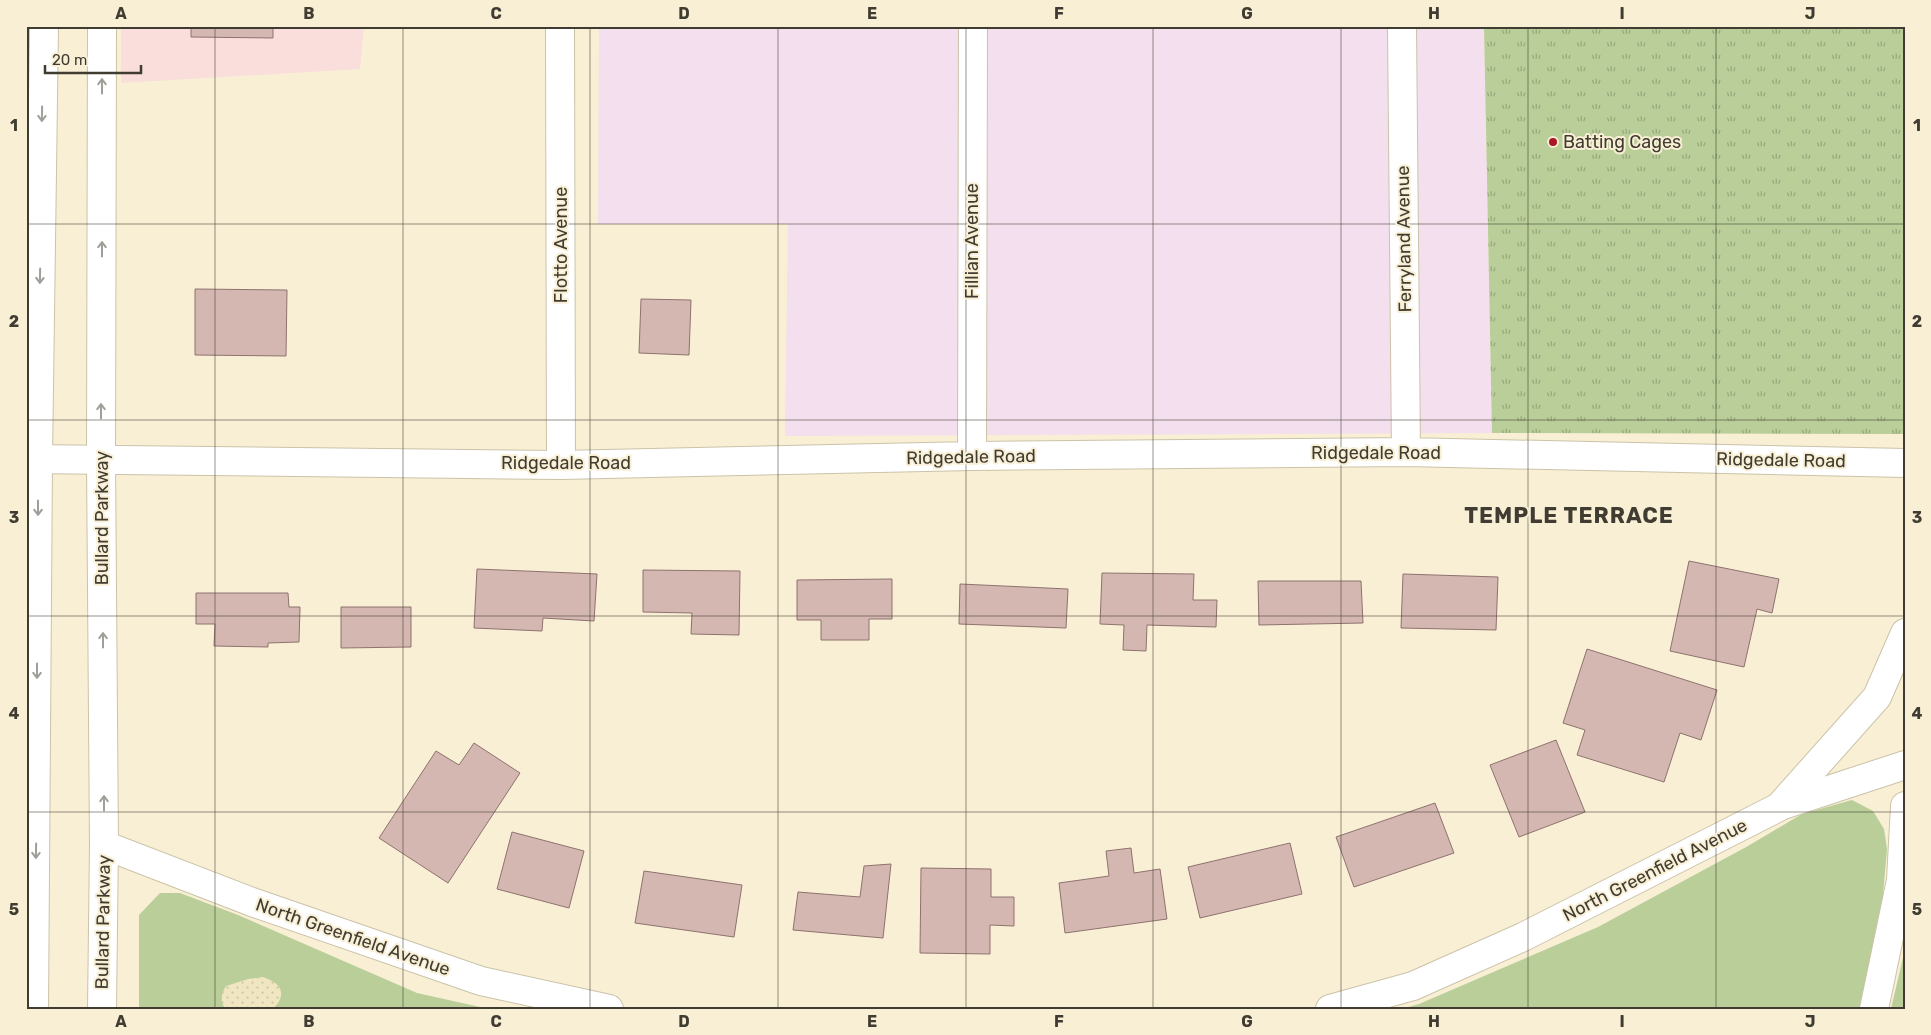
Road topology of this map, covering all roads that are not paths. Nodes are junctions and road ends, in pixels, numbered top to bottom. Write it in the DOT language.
graph roads {
  1 [pos="44,26"];
  2 [pos="102,26"];
  3 [pos="560,26"];
  4 [pos="973,26"];
  5 [pos="1402,26"];
  6 [pos="1406,452"];
  7 [pos="972,456"];
  8 [pos="32,459"];
  9 [pos="101,460"];
  10 [pos="1905,463"];
  11 [pos="561,465"];
  12 [pos="1905,633"];
  13 [pos="1905,765"];
  14 [pos="31,806"];
  15 [pos="1905,806"];
  16 [pos="1779,807"];
  17 [pos="104,845"];
  18 [pos="34,1009"];
  19 [pos="102,1009"];
  20 [pos="609,1009"];
  21 [pos="1330,1009"];
  22 [pos="1874,1009"];
  1 -- 8 [label="street, one-way"];
  9 -- 2 [label="street, Bullard Parkway, one-way"];
  3 -- 11 [label="street, Flotto Avenue"];
  4 -- 7 [label="street, Fillian Avenue"];
  5 -- 6 [label="street, Ferryland Avenue"];
  6 -- 7 [label="street, Ridgedale Road"];
  6 -- 10 [label="street, Ridgedale Road"];
  7 -- 11 [label="street, Ridgedale Road"];
  8 -- 9 [label="street, Ridgedale Road"];
  8 -- 14 [label="street, one-way"];
  9 -- 11 [label="street, Ridgedale Road"];
  17 -- 9 [label="street, Bullard Parkway, one-way"];
  12 -- 16 [label="street, North Greenfield Avenue"];
  13 -- 16 [label="street"];
  14 -- 18 [label="street, one-way"];
  15 -- 22 [label="street"];
  16 -- 21 [label="street, North Greenfield Avenue"];
  17 -- 19 [label="street, Bullard Parkway"];
  17 -- 20 [label="street, North Greenfield Avenue"];
}
